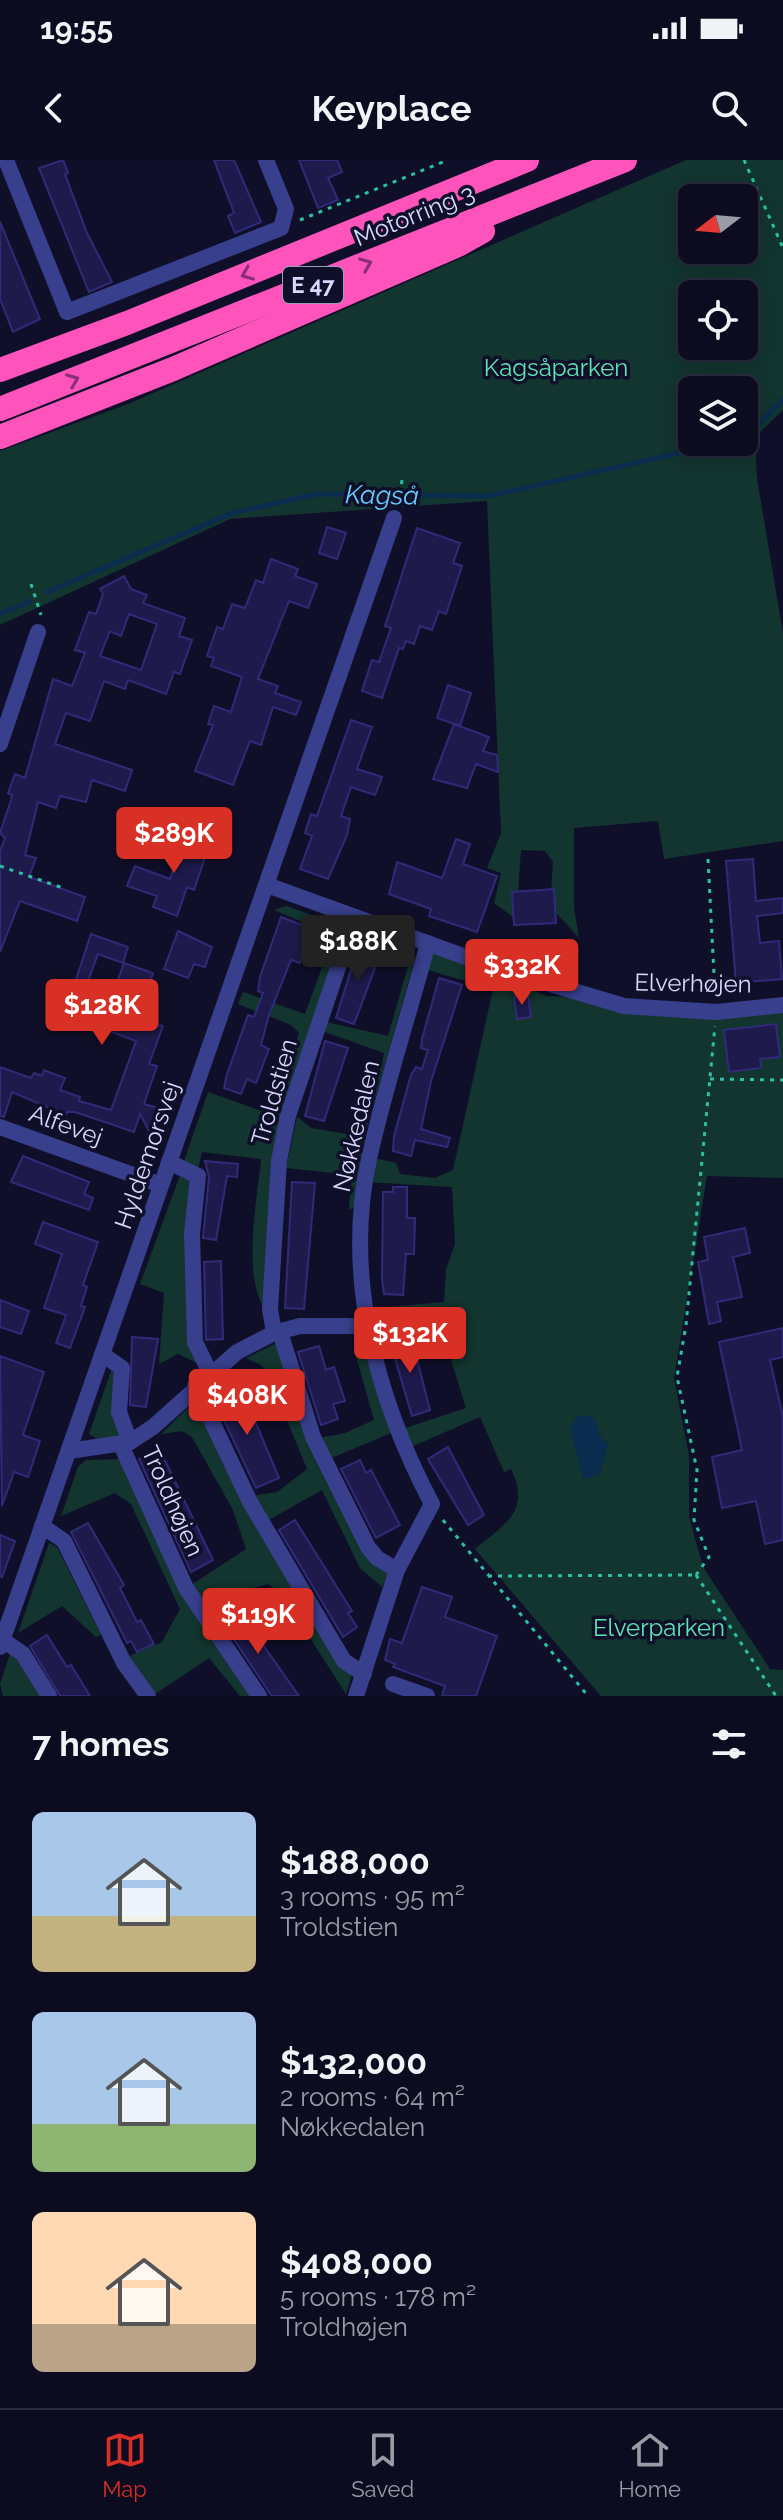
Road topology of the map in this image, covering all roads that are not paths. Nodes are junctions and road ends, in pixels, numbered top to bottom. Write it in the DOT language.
graph roads {
  1 [pos="6,160"];
  2 [pos="266,160"];
  3 [pos="527,160"];
  4 [pos="625,160"];
  5 [pos="559,187"];
  6 [pos="0,370"];
  7 [pos="0,409"];
  8 [pos="0,437"];
  9 [pos="394,518"];
  10 [pos="38,632"];
  11 [pos="0,744"];
  12 [pos="267,885"];
  13 [pos="355,917"];
  14 [pos="428,943"];
  15 [pos="485,964"];
  16 [pos="510,972"];
  17 [pos="783,1005"];
  18 [pos="0,1127"];
  19 [pos="169,1162"];
  20 [pos="161,1185"];
  21 [pos="368,1326"];
  22 [pos="277,1333"];
  23 [pos="102,1354"];
  24 [pos="210,1373"];
  25 [pos="195,1386"];
  26 [pos="126,1444"];
  27 [pos="69,1451"];
  28 [pos="42,1526"];
  29 [pos="397,1570"];
  30 [pos="1,1644"];
  31 [pos="364,1674"];
  32 [pos="393,1684"];
  33 [pos="49,1696"];
  34 [pos="148,1696"];
  35 [pos="259,1696"];
  36 [pos="356,1696"];
  37 [pos="427,1696"];
  1 -- 2 [label="street"];
  3 -- 6 [label="highway, Motorring 3 / E 47, one-way"];
  4 -- 5 [label="highway, Motorring 3 / E 47"];
  7 -- 5 [label="highway, Motorring 3 / E 47, one-way"];
  5 -- 8 [label="highway"];
  9 -- 12 [label="street, Hyldemorsvej"];
  10 -- 11 [label="street"];
  12 -- 13 [label="street"];
  12 -- 19 [label="street, Hyldemorsvej"];
  13 -- 14 [label="street"];
  13 -- 22 [label="street, Troldstien"];
  14 -- 15 [label="street"];
  14 -- 21 [label="street, Nøkkedalen"];
  16 -- 17 [label="street, Elverhøjen"];
  18 -- 20 [label="street, Alfevej"];
  19 -- 20 [label="street, Hyldemorsvej"];
  19 -- 24 [label="street"];
  20 -- 23 [label="street, Hyldemorsvej"];
  21 -- 22 [label="street, Troldhøjen"];
  21 -- 29 [label="street, Nøkkedalen"];
  22 -- 24 [label="street, Troldhøjen"];
  22 -- 29 [label="street"];
  23 -- 26 [label="street"];
  23 -- 27 [label="street, Hyldemorsvej"];
  24 -- 25 [label="street, Troldhøjen"];
  25 -- 26 [label="street, Troldhøjen"];
  25 -- 31 [label="street"];
  26 -- 27 [label="street, Troldhøjen"];
  26 -- 35 [label="street, Troldhøjen"];
  27 -- 28 [label="street, Hyldemorsvej"];
  28 -- 30 [label="street, Hyldemorsvej"];
  28 -- 34 [label="street"];
  29 -- 31 [label="street"];
  30 -- 33 [label="street"];
  31 -- 36 [label="street"];
  32 -- 37 [label="street"];
}
